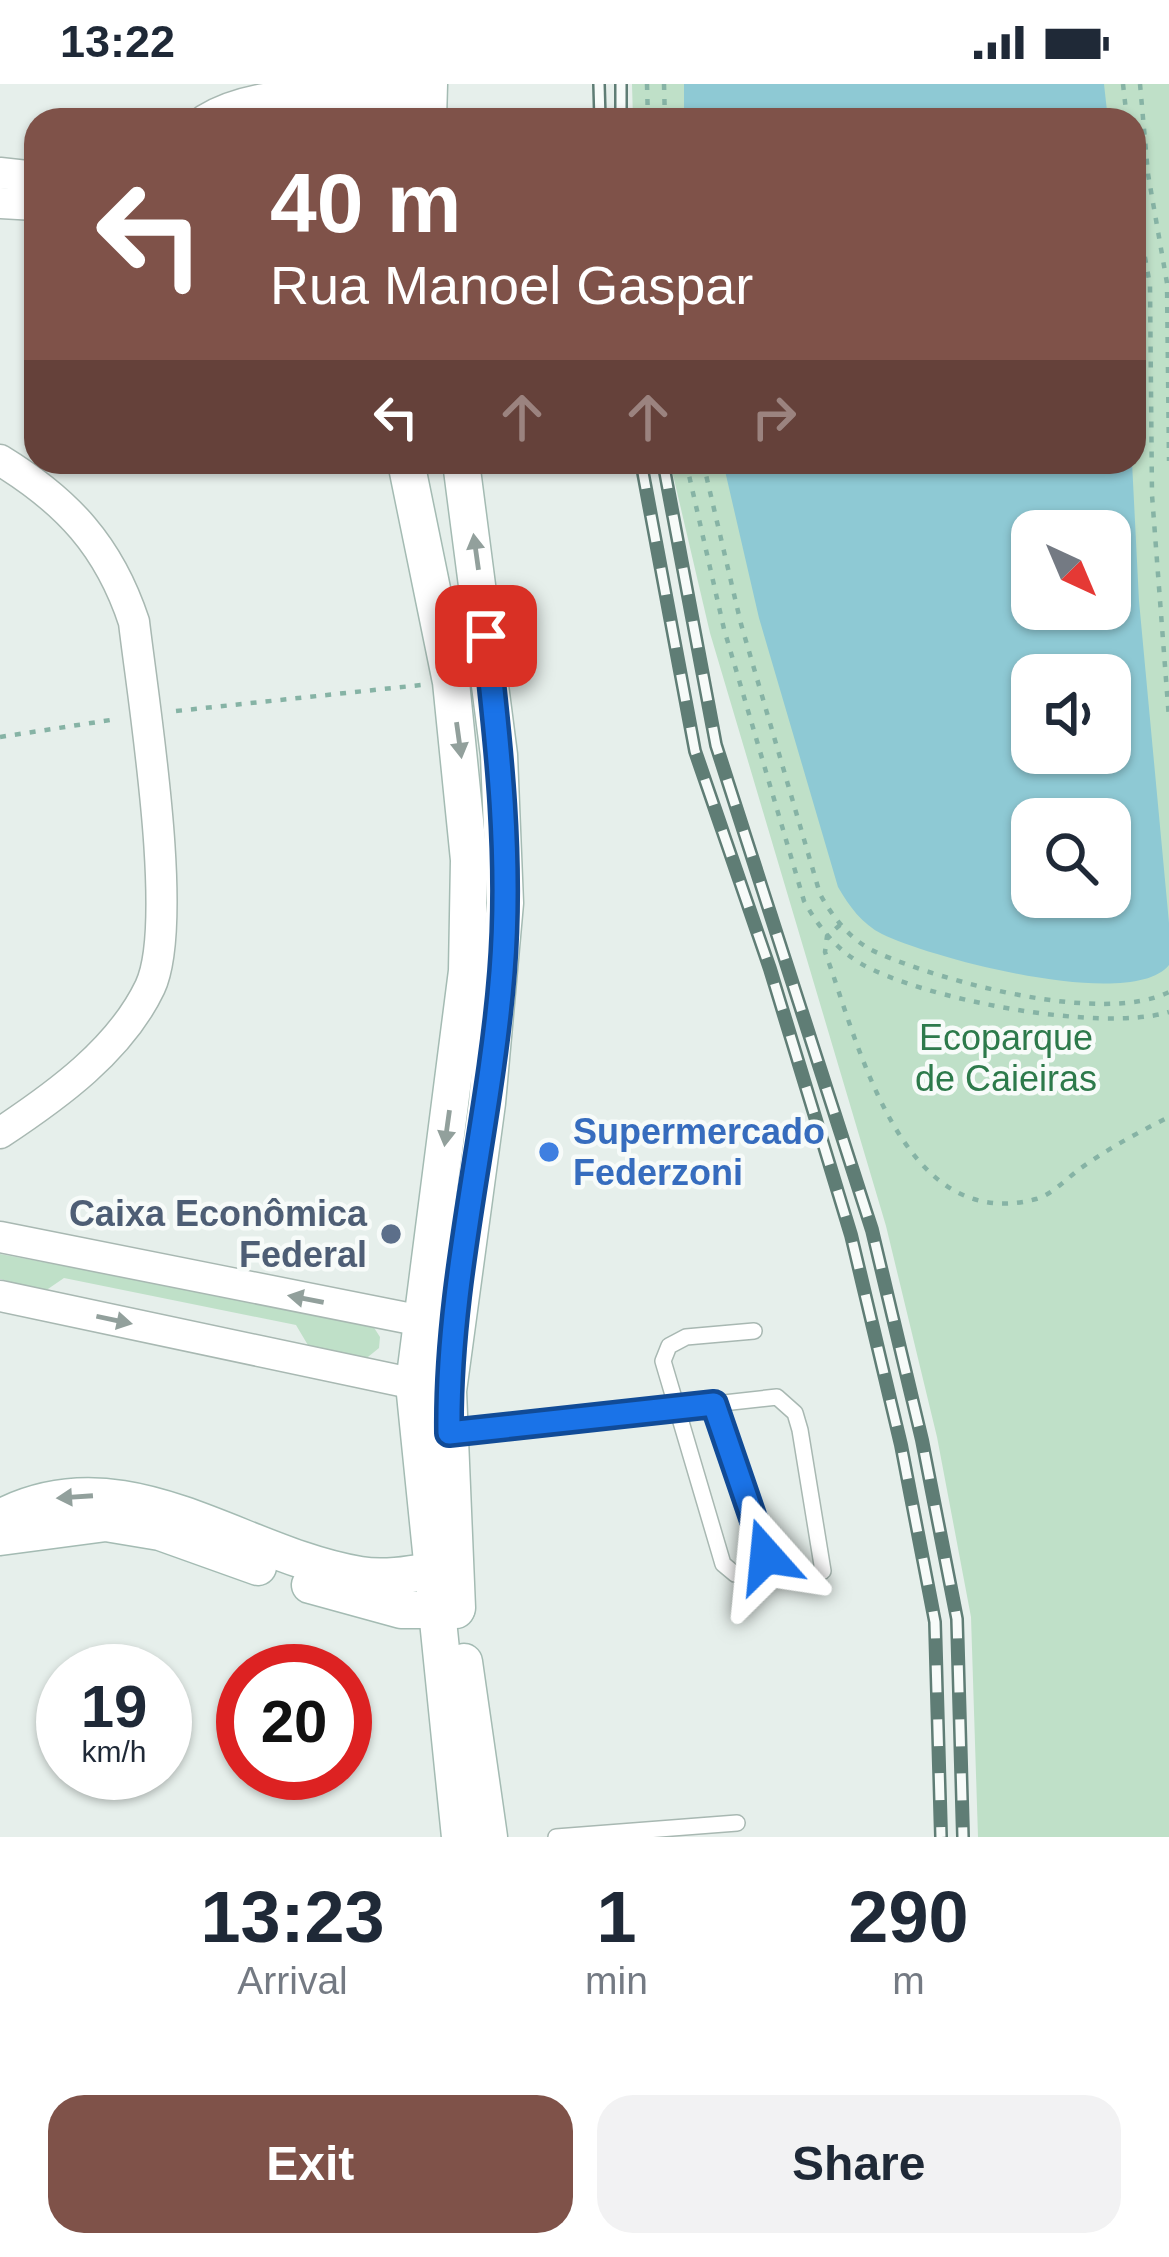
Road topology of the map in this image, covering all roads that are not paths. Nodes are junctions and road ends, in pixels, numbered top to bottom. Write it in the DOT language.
graph roads {
  1 [pos="428,99"];
  2 [pos="369,100"];
  3 [pos="230,108"];
  4 [pos="0,460"];
  5 [pos="408,474"];
  6 [pos="462,474"];
  7 [pos="0,1133"];
  8 [pos="0,1237"];
  9 [pos="0,1296"];
  10 [pos="438,1324"];
  11 [pos="754,1331"];
  12 [pos="431,1388"];
  13 [pos="714,1404"];
  14 [pos="677,1408"];
  15 [pos="449,1433"];
  16 [pos="0,1518"];
  17 [pos="0,1537"];
  18 [pos="443,1569"];
  19 [pos="823,1571"];
  20 [pos="445,1611"];
  21 [pos="737,1823"];
  22 [pos="460,1837"];
  23 [pos="489,1837"];
  24 [pos="556,1837"];
  1 -- 2 [label="street"];
  2 -- 3 [label="street"];
  4 -- 7 [label="street"];
  5 -- 10 [label="street, one-way"];
  10 -- 6 [label="street, one-way"];
  10 -- 8 [label="street, one-way"];
  9 -- 12 [label="street, one-way"];
  10 -- 12 [label="street"];
  11 -- 14 [label="lane"];
  12 -- 15 [label="street"];
  12 -- 18 [label="street"];
  13 -- 14 [label="lane"];
  13 -- 14 [label="lane"];
  13 -- 19 [label="lane"];
  14 -- 15 [label="lane"];
  15 -- 18 [label="street"];
  18 -- 16 [label="street, one-way"];
  17 -- 20 [label="street"];
  18 -- 20 [label="street"];
  20 -- 22 [label="street"];
  20 -- 23 [label="street"];
  21 -- 24 [label="lane"];
}
